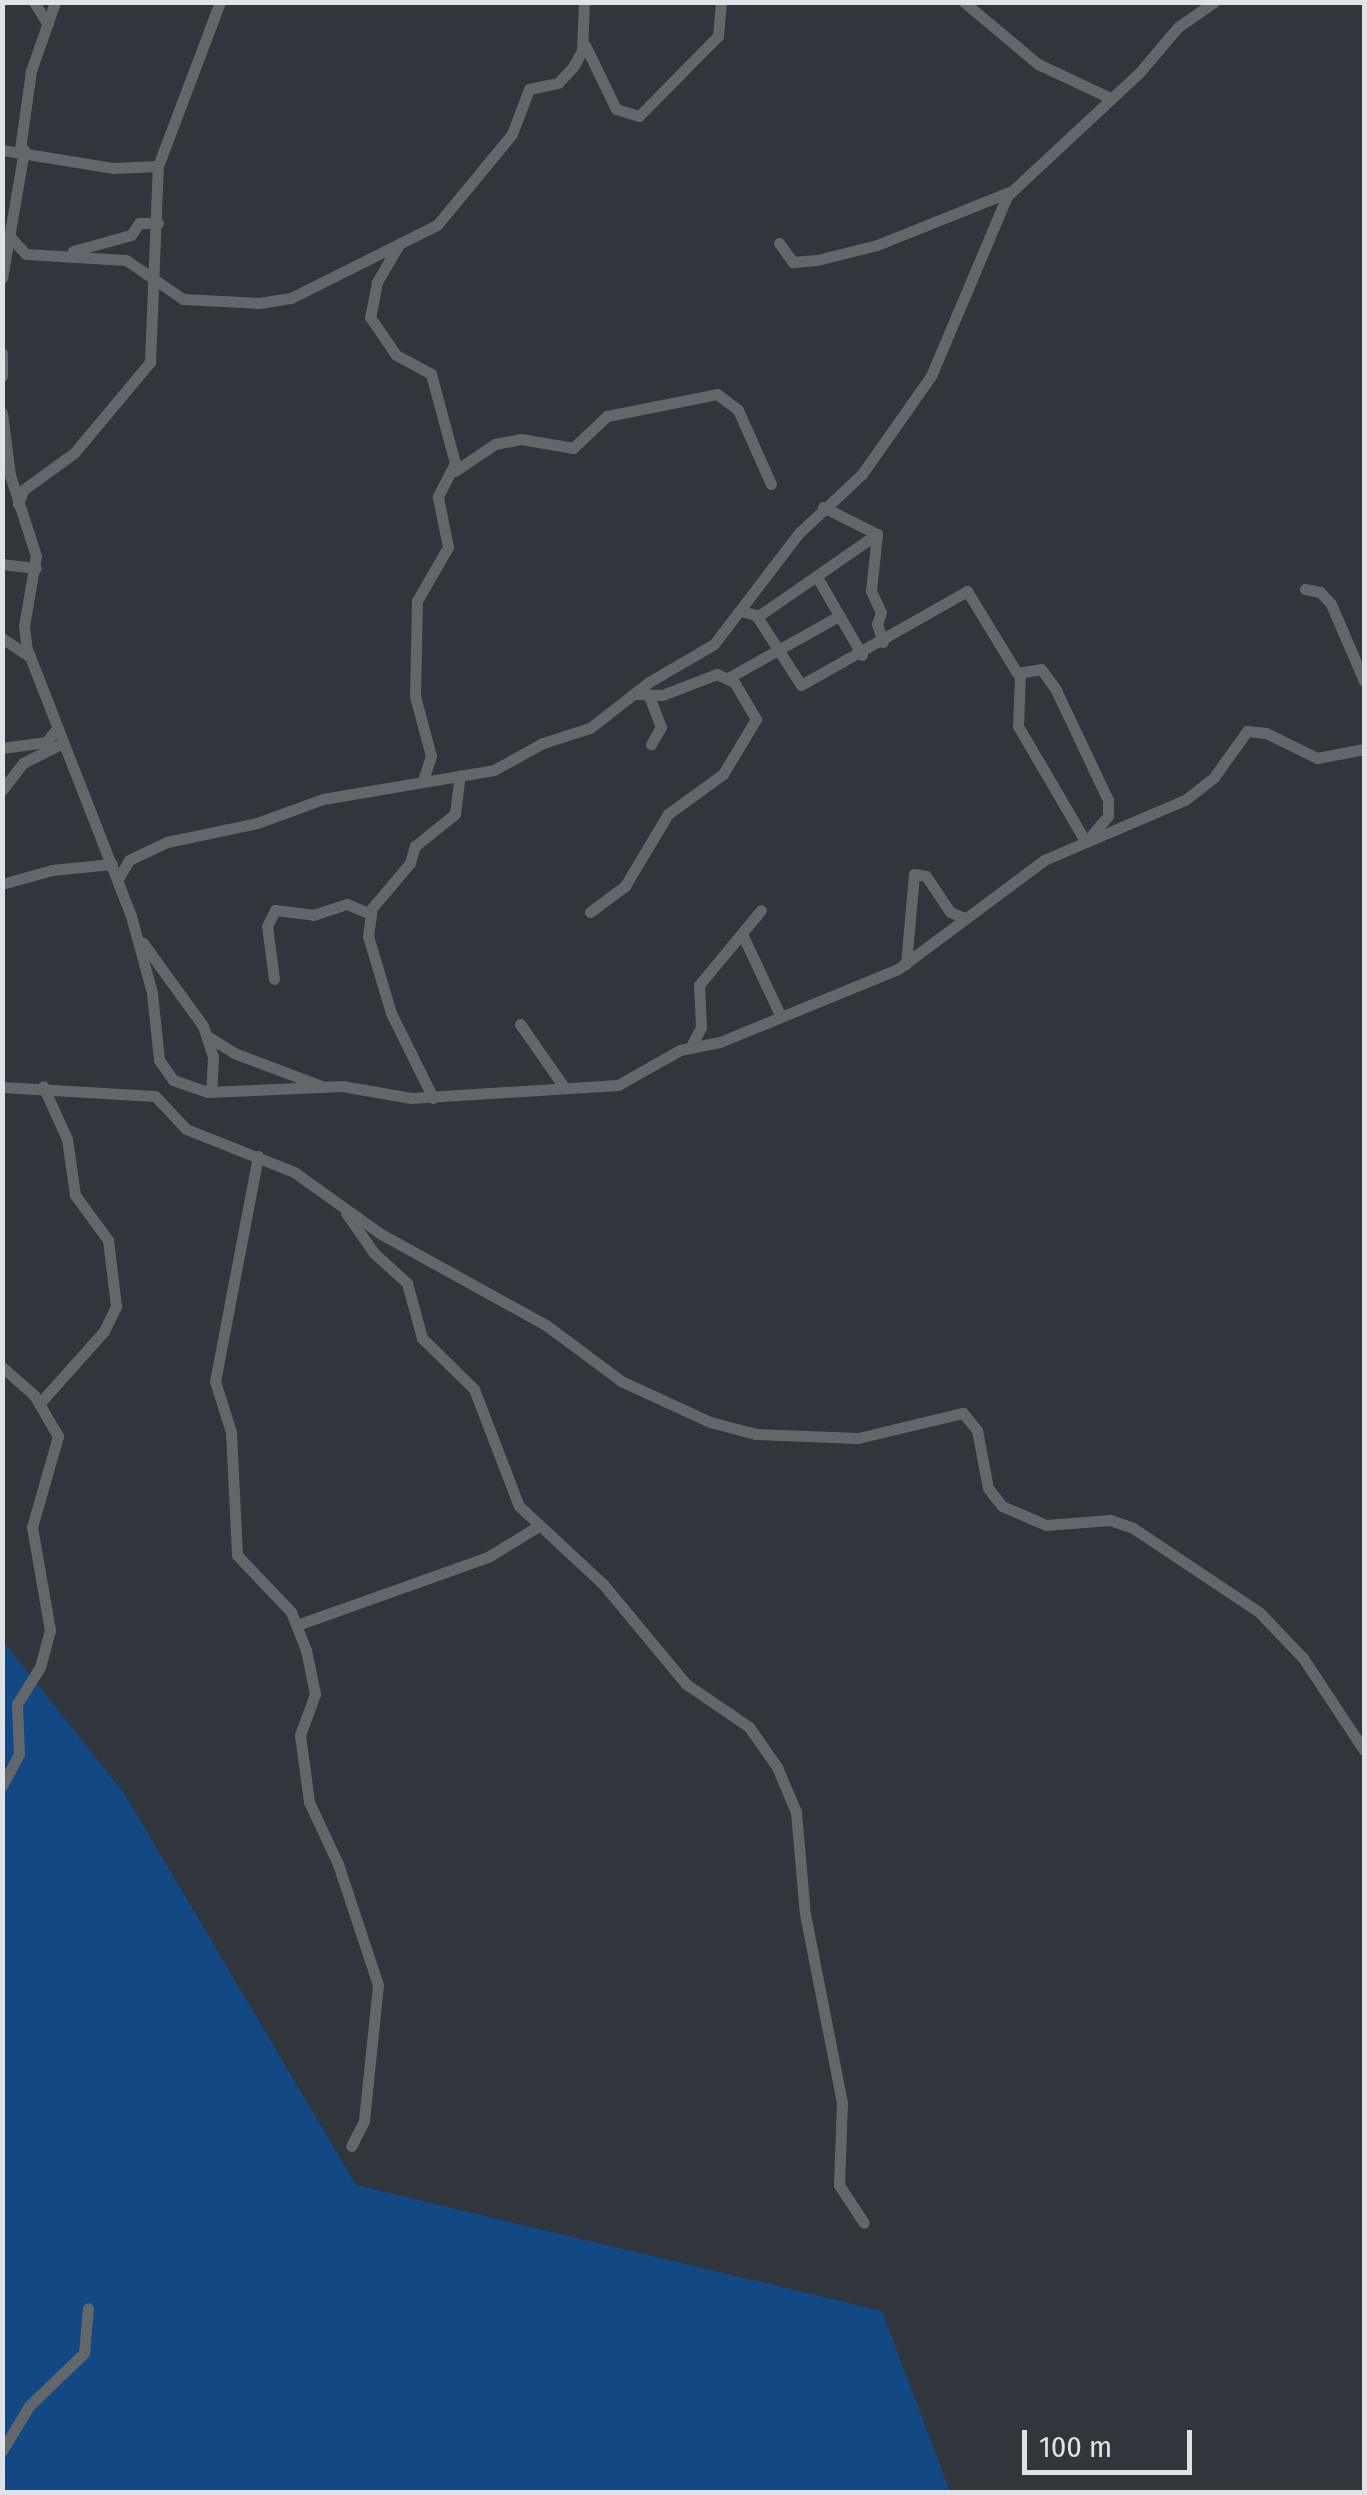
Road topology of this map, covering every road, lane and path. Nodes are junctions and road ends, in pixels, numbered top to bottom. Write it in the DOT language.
graph roads {
  1 [pos="34,2"];
  2 [pos="55,2"];
  3 [pos="220,2"];
  4 [pos="584,2"];
  5 [pos="721,2"];
  6 [pos="964,2"];
  7 [pos="1214,2"];
  8 [pos="48,24"];
  9 [pos="581,34"];
  10 [pos="1108,97"];
  11 [pos="22,149"];
  12 [pos="2,150"];
  13 [pos="158,166"];
  14 [pos="1012,190"];
  15 [pos="158,223"];
  16 [pos="10,237"];
  17 [pos="400,242"];
  18 [pos="779,243"];
  19 [pos="64,254"];
  20 [pos="2,278"];
  21 [pos="152,278"];
  22 [pos="2,353"];
  23 [pos="2,376"];
  24 [pos="2,412"];
  25 [pos="455,472"];
  26 [pos="771,484"];
  27 [pos="18,504"];
  28 [pos="822,507"];
  29 [pos="877,534"];
  30 [pos="2,564"];
  31 [pos="36,568"];
  32 [pos="817,578"];
  33 [pos="1304,590"];
  34 [pos="744,612"];
  35 [pos="758,617"];
  36 [pos="837,617"];
  37 [pos="2,638"];
  38 [pos="884,642"];
  39 [pos="778,645"];
  40 [pos="862,654"];
  41 [pos="30,657"];
  42 [pos="1020,674"];
  43 [pos="728,678"];
  44 [pos="1364,680"];
  45 [pos="634,694"];
  46 [pos="649,696"];
  47 [pos="55,728"];
  48 [pos="61,744"];
  49 [pos="652,744"];
  50 [pos="2,748"];
  51 [pos="1364,749"];
  52 [pos="460,775"];
  53 [pos="423,781"];
  54 [pos="2,790"];
  55 [pos="1087,838"];
  56 [pos="112,864"];
  57 [pos="118,879"];
  58 [pos="2,884"];
  59 [pos="761,910"];
  60 [pos="590,912"];
  61 [pos="371,914"];
  62 [pos="965,918"];
  63 [pos="136,934"];
  64 [pos="743,936"];
  65 [pos="906,964"];
  66 [pos="274,979"];
  67 [pos="780,1015"];
  68 [pos="520,1024"];
  69 [pos="208,1036"];
  70 [pos="690,1048"];
  71 [pos="43,1086"];
  72 [pos="2,1087"];
  73 [pos="323,1087"];
  74 [pos="564,1088"];
  75 [pos="211,1092"];
  76 [pos="433,1098"];
  77 [pos="258,1156"];
  78 [pos="340,1206"];
  79 [pos="2,1367"];
  80 [pos="39,1404"];
  81 [pos="538,1527"];
  82 [pos="297,1625"];
  83 [pos="1364,1750"];
  84 [pos="2,1786"];
  85 [pos="352,2146"];
  86 [pos="864,2223"];
  87 [pos="88,2308"];
  88 [pos="2,2451"];
  1 -- 8 [label="street"];
  2 -- 8 [label="street"];
  3 -- 13 [label="street"];
  4 -- 9 [label="street"];
  5 -- 9 [label="street"];
  6 -- 10 [label="street"];
  7 -- 10 [label="street"];
  8 -- 11 [label="street"];
  9 -- 17 [label="street"];
  10 -- 14 [label="street"];
  11 -- 12 [label="street"];
  11 -- 13 [label="street"];
  11 -- 16 [label="street"];
  13 -- 15 [label="street"];
  14 -- 18 [label="street"];
  14 -- 28 [label="street"];
  15 -- 19 [label="street"];
  15 -- 21 [label="street"];
  16 -- 19 [label="street"];
  16 -- 20 [label="street"];
  17 -- 21 [label="street"];
  17 -- 25 [label="street"];
  19 -- 21 [label="street"];
  21 -- 27 [label="street"];
  22 -- 23 [label="street"];
  24 -- 27 [label="street"];
  25 -- 26 [label="street"];
  25 -- 53 [label="street"];
  27 -- 31 [label="street"];
  28 -- 29 [label="street"];
  28 -- 34 [label="street"];
  29 -- 32 [label="street"];
  29 -- 38 [label="street"];
  30 -- 31 [label="street"];
  31 -- 41 [label="street"];
  32 -- 35 [label="street"];
  32 -- 36 [label="street"];
  33 -- 44 [label="street"];
  34 -- 35 [label="street"];
  34 -- 45 [label="street"];
  35 -- 39 [label="street"];
  36 -- 39 [label="street"];
  36 -- 40 [label="street"];
  37 -- 41 [label="street"];
  38 -- 40 [label="street"];
  38 -- 42 [label="street"];
  39 -- 40 [label="street"];
  39 -- 43 [label="street"];
  41 -- 47 [label="street"];
  42 -- 55 [label="street"];
  42 -- 55 [label="street"];
  43 -- 46 [label="street"];
  43 -- 60 [label="street"];
  45 -- 46 [label="street"];
  45 -- 52 [label="street"];
  46 -- 49 [label="street"];
  47 -- 48 [label="street"];
  47 -- 50 [label="street"];
  48 -- 54 [label="street"];
  48 -- 56 [label="street"];
  51 -- 55 [label="street"];
  52 -- 53 [label="street"];
  52 -- 61 [label="street"];
  53 -- 57 [label="street"];
  55 -- 62 [label="street"];
  56 -- 57 [label="street"];
  56 -- 58 [label="street"];
  57 -- 63 [label="street"];
  59 -- 64 [label="street"];
  61 -- 66 [label="street"];
  61 -- 76 [label="street"];
  62 -- 65 [label="street"];
  62 -- 65 [label="street"];
  63 -- 69 [label="street"];
  63 -- 75 [label="street"];
  64 -- 67 [label="street"];
  64 -- 70 [label="street"];
  65 -- 67 [label="street"];
  67 -- 70 [label="street"];
  68 -- 74 [label="street"];
  69 -- 73 [label="street"];
  69 -- 75 [label="street"];
  70 -- 74 [label="street"];
  71 -- 72 [label="street"];
  71 -- 77 [label="street"];
  71 -- 80 [label="street"];
  73 -- 75 [label="street"];
  73 -- 76 [label="street"];
  74 -- 76 [label="street"];
  77 -- 78 [label="street"];
  77 -- 82 [label="street"];
  78 -- 81 [label="street"];
  78 -- 83 [label="street"];
  79 -- 80 [label="street"];
  80 -- 84 [label="street"];
  81 -- 82 [label="street"];
  81 -- 86 [label="street"];
  82 -- 85 [label="street"];
  87 -- 88 [label="street"];
}
